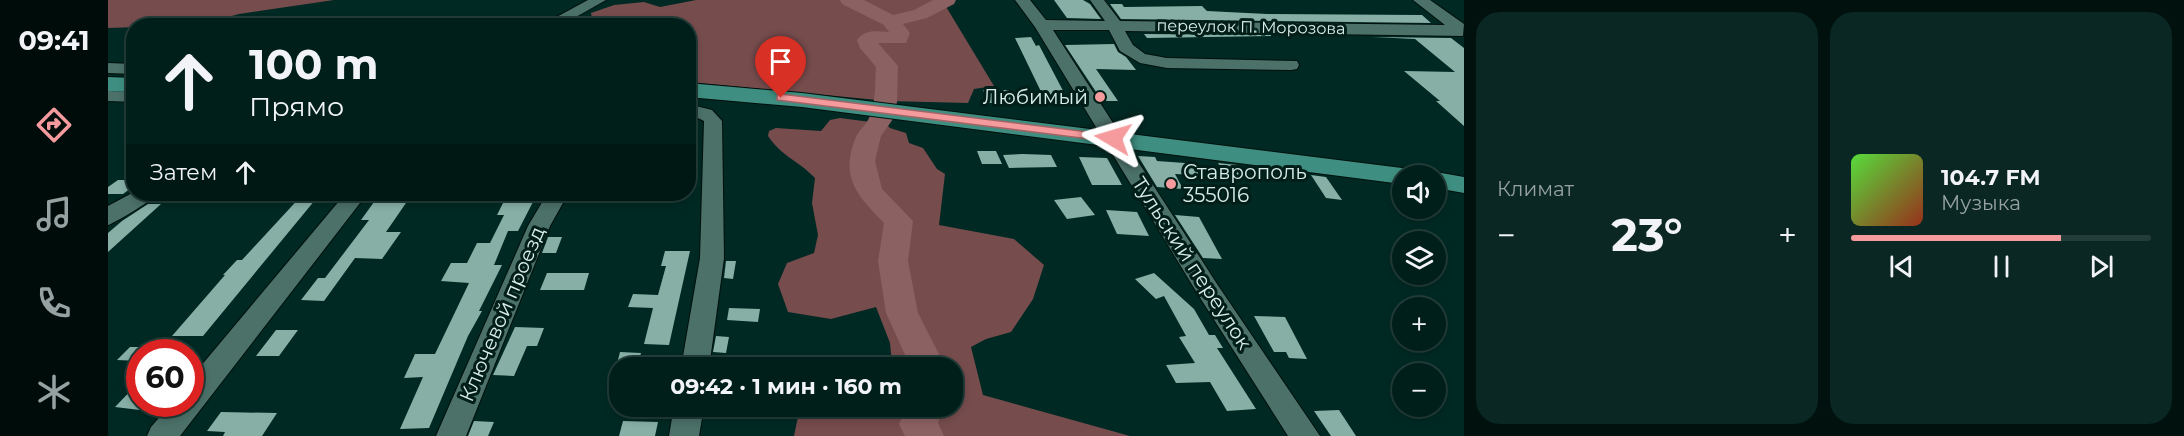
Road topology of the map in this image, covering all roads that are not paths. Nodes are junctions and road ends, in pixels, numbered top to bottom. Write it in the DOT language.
graph roads {
  1 [pos="599,0"];
  2 [pos="1022,0"];
  3 [pos="1097,0"];
  4 [pos="1419,0"];
  5 [pos="563,18"];
  6 [pos="1042,25"];
  7 [pos="1115,25"];
  8 [pos="1463,31"];
  9 [pos="1291,65"];
  10 [pos="108,69"];
  11 [pos="126,69"];
  12 [pos="108,84"];
  13 [pos="126,85"];
  14 [pos="696,91"];
  15 [pos="108,96"];
  16 [pos="126,97"];
  17 [pos="696,112"];
  18 [pos="1113,138"];
  19 [pos="1392,175"];
  20 [pos="1446,182"];
  21 [pos="1464,185"];
  22 [pos="133,201"];
  23 [pos="350,201"];
  24 [pos="553,201"];
  25 [pos="108,218"];
  26 [pos="697,357"];
  27 [pos="204,383"];
  28 [pos="177,417"];
  29 [pos="687,417"];
  30 [pos="162,436"];
  31 [pos="451,436"];
  32 [pos="684,436"];
  33 [pos="1305,436"];
  1 -- 5 [label="street"];
  2 -- 6 [label="street, Тульский переулок"];
  3 -- 7 [label="street"];
  4 -- 8 [label="street"];
  6 -- 7 [label="street, переулок П. Морозова"];
  6 -- 18 [label="street, Тульский переулок"];
  7 -- 8 [label="street, переулок П. Морозова"];
  7 -- 9 [label="street"];
  10 -- 11 [label="street"];
  12 -- 13 [label="main road"];
  14 -- 18 [label="main road"];
  15 -- 16 [label="street"];
  17 -- 26 [label="street"];
  18 -- 19 [label="main road"];
  18 -- 33 [label="street, Тульский переулок"];
  20 -- 21 [label="main road"];
  22 -- 25 [label="street"];
  23 -- 27 [label="street"];
  24 -- 31 [label="street, Ключевой проезд"];
  28 -- 30 [label="street"];
  29 -- 32 [label="street"];
}
